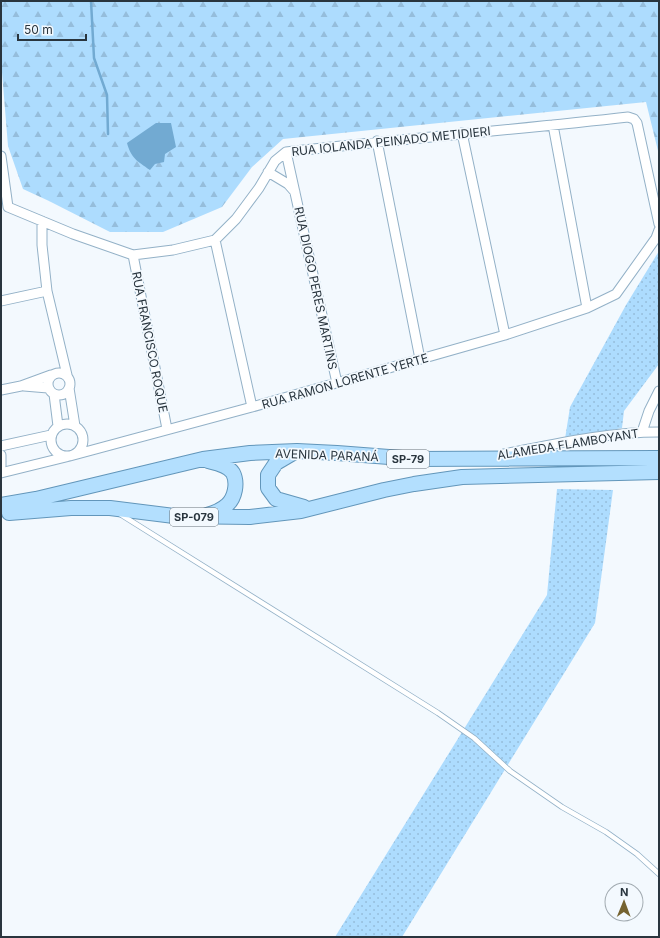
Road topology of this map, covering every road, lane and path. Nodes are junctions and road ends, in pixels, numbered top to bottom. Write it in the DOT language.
graph roads {
  1 [pos="553,125"];
  2 [pos="462,133"];
  3 [pos="377,141"];
  4 [pos="286,152"];
  5 [pos="1,156"];
  6 [pos="268,172"];
  7 [pos="280,179"];
  8 [pos="259,188"];
  9 [pos="295,193"];
  10 [pos="4,208"];
  11 [pos="42,221"];
  12 [pos="659,224"];
  13 [pos="659,230"];
  14 [pos="215,240"];
  15 [pos="133,256"];
  16 [pos="48,291"];
  17 [pos="1,301"];
  18 [pos="587,308"];
  19 [pos="504,335"];
  20 [pos="60,347"];
  21 [pos="420,359"];
  22 [pos="54,374"];
  23 [pos="67,375"];
  24 [pos="337,383"];
  25 [pos="21,386"];
  26 [pos="70,388"];
  27 [pos="1,390"];
  28 [pos="51,391"];
  29 [pos="659,391"];
  30 [pos="252,407"];
  31 [pos="58,426"];
  32 [pos="75,426"];
  33 [pos="167,429"];
  34 [pos="642,432"];
  35 [pos="659,432"];
  36 [pos="51,435"];
  37 [pos="1,446"];
  38 [pos="297,451"];
  39 [pos="1,455"];
  40 [pos="70,456"];
  41 [pos="659,458"];
  42 [pos="204,459"];
  43 [pos="478,459"];
  44 [pos="1,466"];
  45 [pos="659,472"];
  46 [pos="1,473"];
  47 [pos="384,490"];
  48 [pos="1,505"];
  49 [pos="110,508"];
  50 [pos="312,509"];
  51 [pos="1,513"];
  52 [pos="201,517"];
  53 [pos="659,874"];
  1 -- 2 [label="street, RUA IOLANDA PEINADO METIDIERI"];
  1 -- 12 [label="street, RUA IOLANDA PEINADO METIDIERI"];
  1 -- 18 [label="street"];
  2 -- 3 [label="street, RUA IOLANDA PEINADO METIDIERI"];
  2 -- 19 [label="street"];
  3 -- 4 [label="street, RUA IOLANDA PEINADO METIDIERI"];
  3 -- 21 [label="street"];
  4 -- 6 [label="street, RUA IOLANDA PEINADO METIDIERI"];
  4 -- 9 [label="street, RUA DIOGO PERES MARTINS"];
  5 -- 10 [label="street"];
  6 -- 7 [label="street, RUA DIOGO PERES MARTINS"];
  6 -- 8 [label="street, RUA IOLANDA PEINADO METIDIERI"];
  7 -- 8 [label="street"];
  7 -- 9 [label="street, RUA DIOGO PERES MARTINS"];
  8 -- 14 [label="street, RUA IOLANDA PEINADO METIDIERI"];
  9 -- 24 [label="street, RUA DIOGO PERES MARTINS"];
  10 -- 11 [label="street"];
  11 -- 15 [label="street"];
  11 -- 16 [label="street"];
  13 -- 18 [label="street, RUA RAMON LORENTE YERTE"];
  14 -- 15 [label="street"];
  14 -- 30 [label="street"];
  15 -- 33 [label="street, RUA FRANCISCO ROQUE"];
  16 -- 17 [label="street"];
  16 -- 20 [label="street"];
  18 -- 19 [label="street, RUA RAMON LORENTE YERTE"];
  19 -- 21 [label="street, RUA RAMON LORENTE YERTE"];
  20 -- 22 [label="street"];
  20 -- 23 [label="street"];
  21 -- 24 [label="street, RUA RAMON LORENTE YERTE"];
  22 -- 23 [label="street"];
  22 -- 25 [label="street"];
  22 -- 28 [label="street"];
  23 -- 26 [label="street"];
  24 -- 30 [label="street, RUA RAMON LORENTE YERTE"];
  25 -- 27 [label="street"];
  25 -- 28 [label="street"];
  26 -- 28 [label="street"];
  26 -- 32 [label="street"];
  28 -- 31 [label="street"];
  29 -- 34 [label="street"];
  30 -- 33 [label="street, RUA RAMON LORENTE YERTE"];
  31 -- 32 [label="street"];
  31 -- 36 [label="street"];
  32 -- 40 [label="street"];
  33 -- 40 [label="street, RUA RAMON LORENTE YERTE"];
  34 -- 35 [label="street, ALAMEDA FLAMBOYANT"];
  34 -- 43 [label="street, ALAMEDA FLAMBOYANT"];
  36 -- 37 [label="street"];
  36 -- 40 [label="street"];
  38 -- 42 [label="main road, AVENIDA PARANÁ / SP-79"];
  38 -- 43 [label="main road, AVENIDA PARANÁ / SP-79"];
  38 -- 50 [label="main road"];
  39 -- 44 [label="street"];
  40 -- 46 [label="street, RUA RAMON LORENTE YERTE"];
  41 -- 43 [label="main road, AVENIDA PARANÁ / SP-79"];
  42 -- 48 [label="main road, AVENIDA PARANÁ / SP-79"];
  42 -- 52 [label="main road"];
  45 -- 47 [label="main road, SP-79"];
  47 -- 50 [label="main road, SP-079"];
  49 -- 51 [label="main road, SP-079"];
  49 -- 52 [label="main road, SP-079"];
  49 -- 53 [label="lane"];
  50 -- 52 [label="main road, SP-079"];
}
